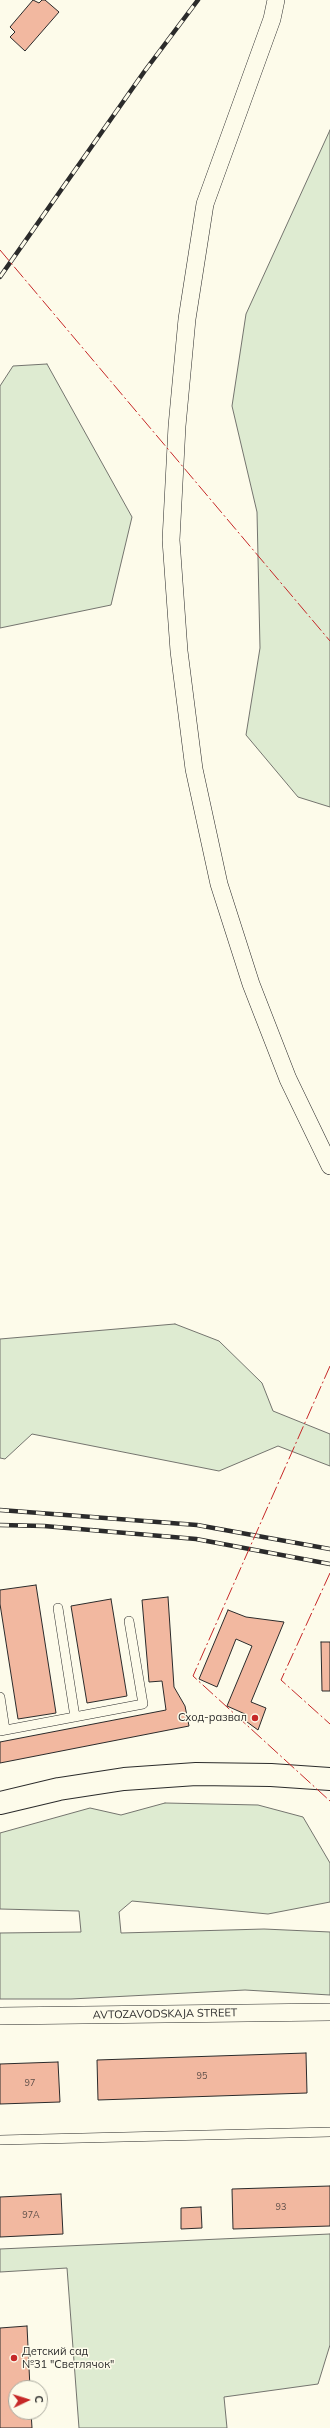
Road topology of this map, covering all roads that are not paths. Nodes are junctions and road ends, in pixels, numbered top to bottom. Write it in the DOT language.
graph roads {
  1 [pos="276,0"];
  2 [pos="330,1166"];
  3 [pos="58,1608"];
  4 [pos="129,1621"];
  5 [pos="0,1697"];
  6 [pos="75,1717"];
  7 [pos="3,1731"];
  8 [pos="330,1779"];
  9 [pos="0,1803"];
  10 [pos="330,2012"];
  11 [pos="0,2016"];
  12 [pos="330,2132"];
  13 [pos="0,2140"];
  1 -- 2 [label="street"];
  3 -- 6 [label="lane"];
  4 -- 6 [label="lane"];
  5 -- 7 [label="lane"];
  6 -- 7 [label="lane"];
  8 -- 9 [label="street"];
  10 -- 11 [label="street, AVTOZAVODSKAJA STREET"];
  12 -- 13 [label="lane"];
}
